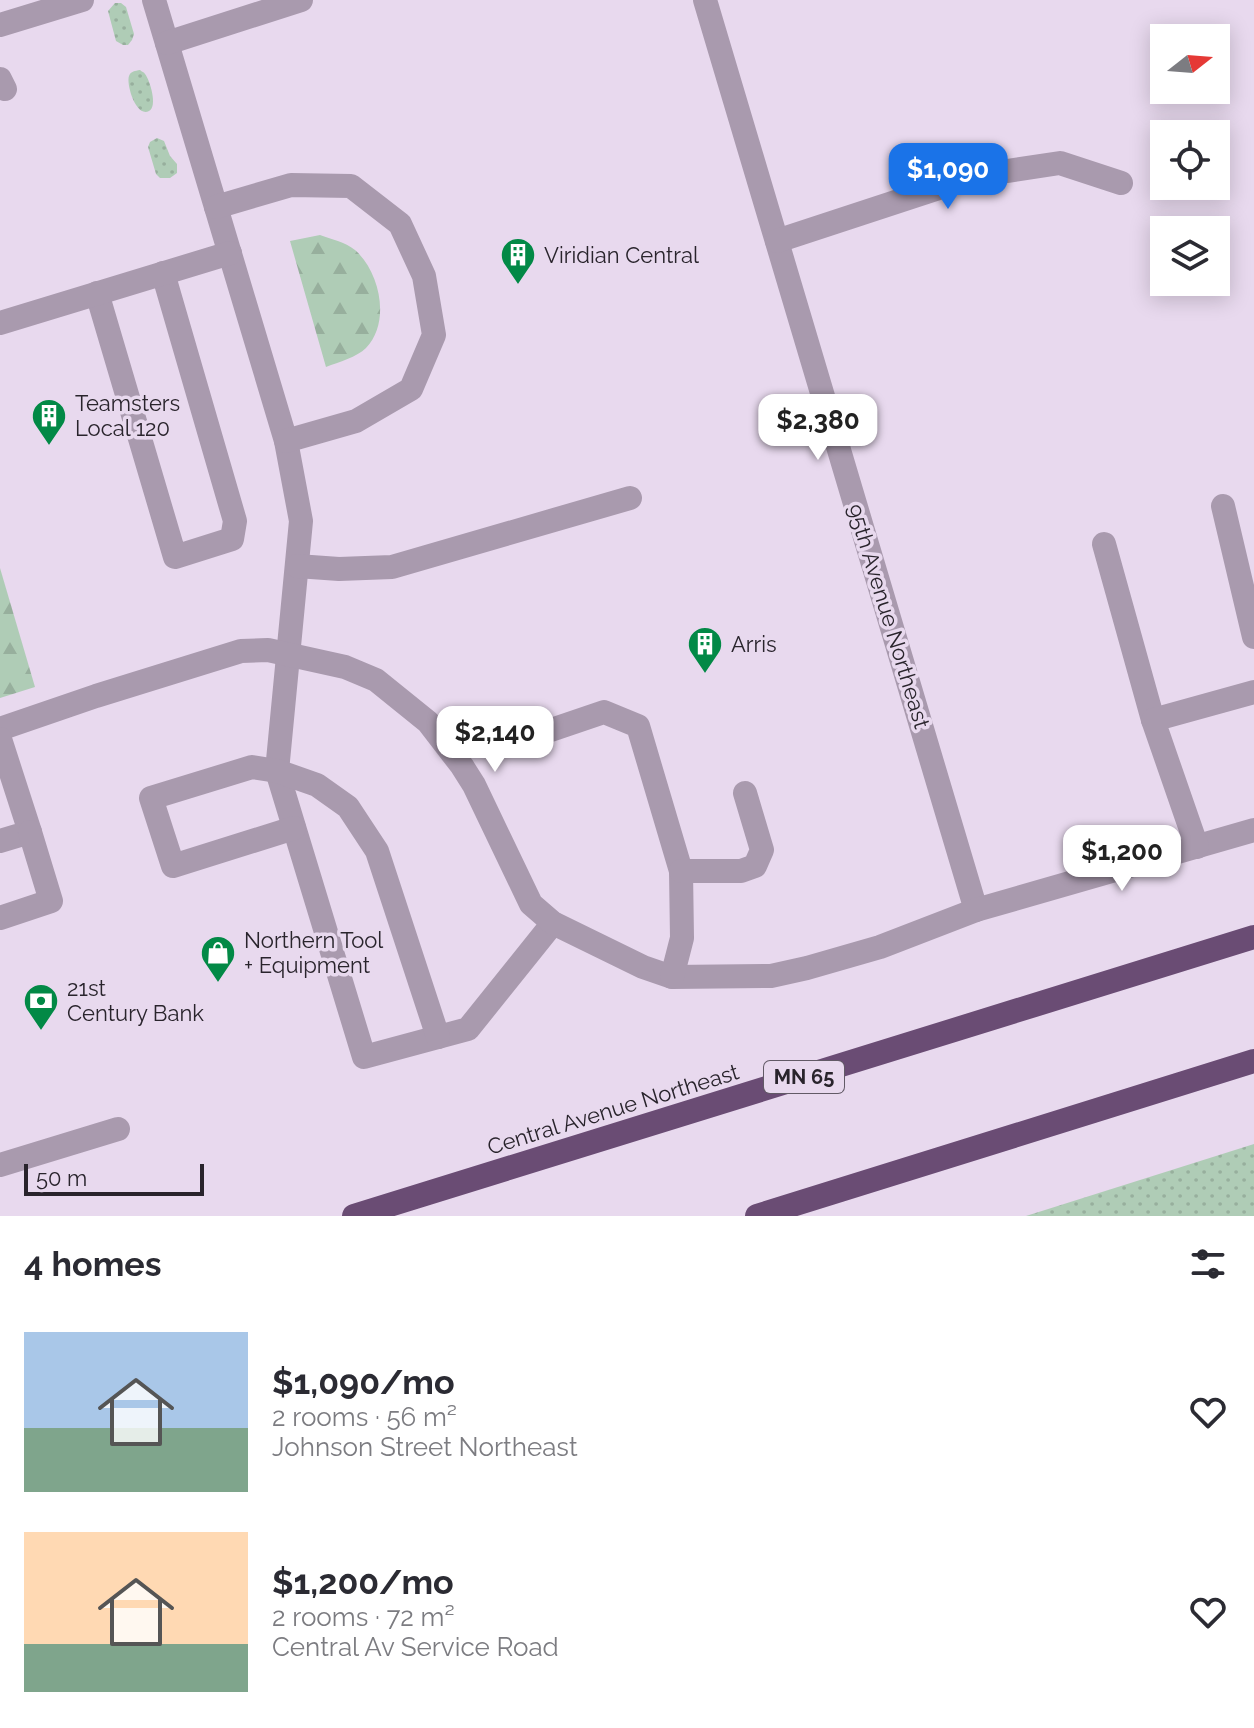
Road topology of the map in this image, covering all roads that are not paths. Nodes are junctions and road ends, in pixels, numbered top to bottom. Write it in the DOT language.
graph roads {
  1 [pos="82,0"];
  2 [pos="154,0"];
  3 [pos="301,0"];
  4 [pos="705,0"];
  5 [pos="0,25"];
  6 [pos="167,43"];
  7 [pos="1121,183"];
  8 [pos="216,207"];
  9 [pos="777,241"];
  10 [pos="230,253"];
  11 [pos="163,273"];
  12 [pos="97,293"];
  13 [pos="0,323"];
  14 [pos="286,441"];
  15 [pos="630,498"];
  16 [pos="1223,506"];
  17 [pos="1104,544"];
  18 [pos="297,566"];
  19 [pos="1254,637"];
  20 [pos="287,655"];
  21 [pos="1254,692"];
  22 [pos="1153,720"];
  23 [pos="0,729"];
  24 [pos="551,730"];
  25 [pos="0,739"];
  26 [pos="277,771"];
  27 [pos="745,793"];
  28 [pos="294,828"];
  29 [pos="1254,830"];
  30 [pos="30,832"];
  31 [pos="0,841"];
  32 [pos="1197,847"];
  33 [pos="681,871"];
  34 [pos="976,910"];
  35 [pos="0,918"];
  36 [pos="553,923"];
  37 [pos="1254,937"];
  38 [pos="672,977"];
  39 [pos="438,1037"];
  40 [pos="1254,1061"];
  41 [pos="118,1129"];
  42 [pos="0,1165"];
  43 [pos="354,1216"];
  44 [pos="757,1216"];
  1 -- 5 [label="street"];
  2 -- 6 [label="street"];
  3 -- 6 [label="street"];
  4 -- 9 [label="street, 95th Avenue Northeast"];
  6 -- 8 [label="street"];
  7 -- 9 [label="street"];
  8 -- 10 [label="street"];
  8 -- 14 [label="street"];
  9 -- 34 [label="street, 95th Avenue Northeast"];
  10 -- 11 [label="street"];
  10 -- 14 [label="street"];
  11 -- 12 [label="street"];
  11 -- 12 [label="street"];
  12 -- 13 [label="street"];
  14 -- 18 [label="street"];
  15 -- 18 [label="street"];
  16 -- 19 [label="street"];
  17 -- 22 [label="street"];
  18 -- 20 [label="street"];
  20 -- 23 [label="street"];
  20 -- 26 [label="street"];
  20 -- 36 [label="street"];
  21 -- 22 [label="street"];
  22 -- 32 [label="street"];
  24 -- 33 [label="street"];
  25 -- 30 [label="street"];
  26 -- 28 [label="street"];
  26 -- 28 [label="street"];
  26 -- 39 [label="street"];
  27 -- 33 [label="street"];
  28 -- 39 [label="street"];
  29 -- 32 [label="street"];
  30 -- 31 [label="street"];
  30 -- 35 [label="street"];
  32 -- 34 [label="street"];
  33 -- 38 [label="street"];
  34 -- 38 [label="street"];
  36 -- 38 [label="street"];
  36 -- 39 [label="street"];
  37 -- 43 [label="highway, Central Avenue Northeast / MN 65"];
  40 -- 44 [label="highway"];
  41 -- 42 [label="street"];
}
